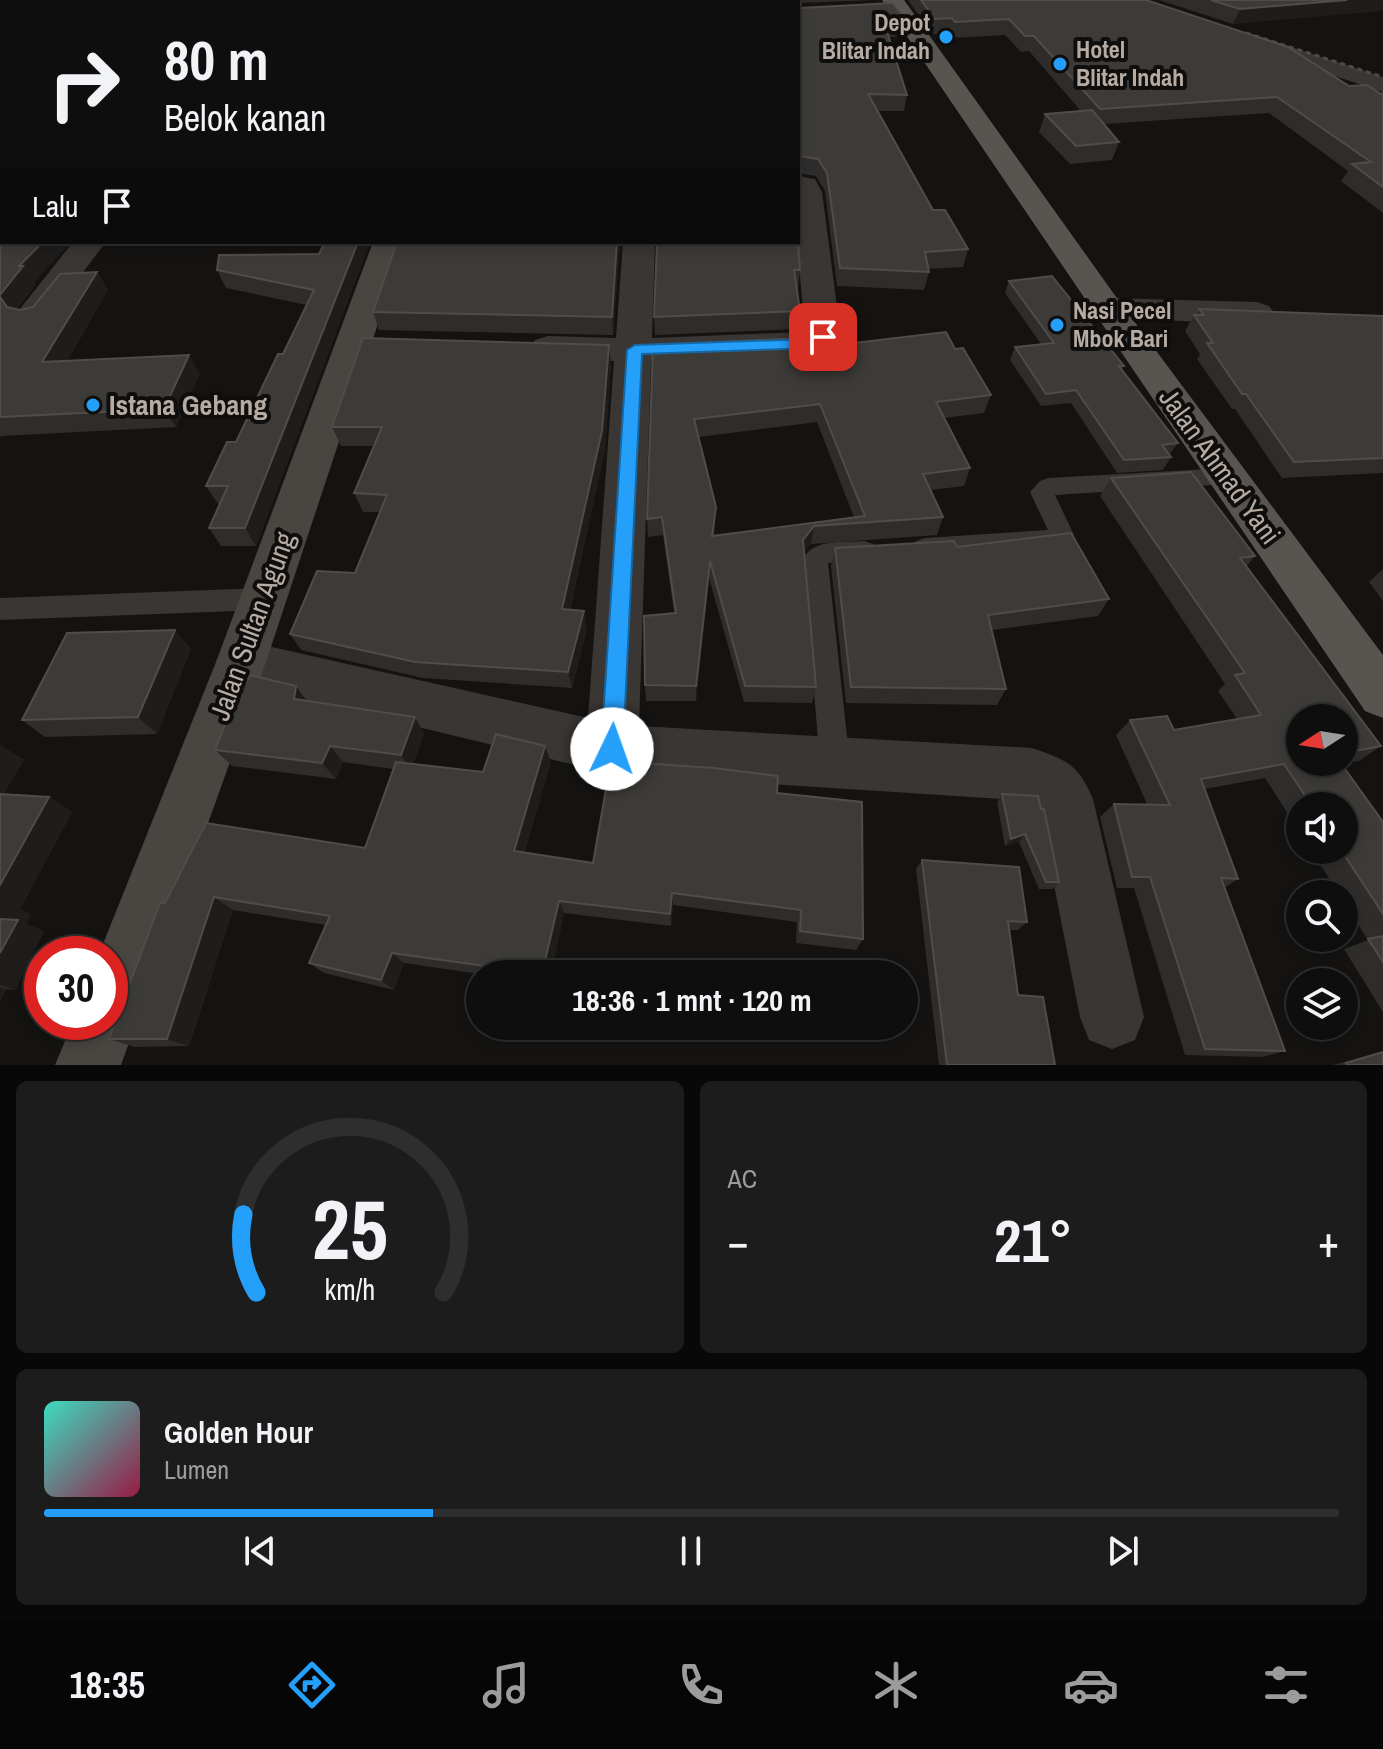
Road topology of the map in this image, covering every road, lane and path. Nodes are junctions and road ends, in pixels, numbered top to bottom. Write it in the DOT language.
graph roads {
  1 [pos="888,6"];
  2 [pos="1383,68"];
  3 [pos="1383,85"];
  4 [pos="801,177"];
  5 [pos="88,244"];
  6 [pos="389,244"];
  7 [pos="639,244"];
  8 [pos="1107,308"];
  9 [pos="33,314"];
  10 [pos="1291,314"];
  11 [pos="510,347"];
  12 [pos="635,350"];
  13 [pos="1228,476"];
  14 [pos="261,599"];
  15 [pos="0,609"];
  16 [pos="241,662"];
  17 [pos="1383,695"];
  18 [pos="612,749"];
  19 [pos="835,764"];
  20 [pos="128,960"];
  21 [pos="1112,1017"];
  22 [pos="98,1040"];
  23 [pos="88,1065"];
  1 -- 8 [label="main road, Jalan Ahmad Yani"];
  2 -- 3 [label="street"];
  4 -- 12 [label="street"];
  5 -- 9 [label="street"];
  6 -- 14 [label="main road, Jalan Sultan Agung"];
  7 -- 12 [label="street"];
  8 -- 10 [label="street"];
  8 -- 13 [label="main road, Jalan Ahmad Yani"];
  11 -- 12 [label="street"];
  12 -- 18 [label="street"];
  13 -- 17 [label="main road, Jalan Ahmad Yani"];
  13 -- 19 [label="lane"];
  14 -- 15 [label="lane"];
  14 -- 16 [label="main road, Jalan Sultan Agung"];
  16 -- 18 [label="street"];
  16 -- 20 [label="main road, Jalan Sultan Agung"];
  18 -- 19 [label="street"];
  19 -- 21 [label="street"];
  22 -- 23 [label="main road"];
}
